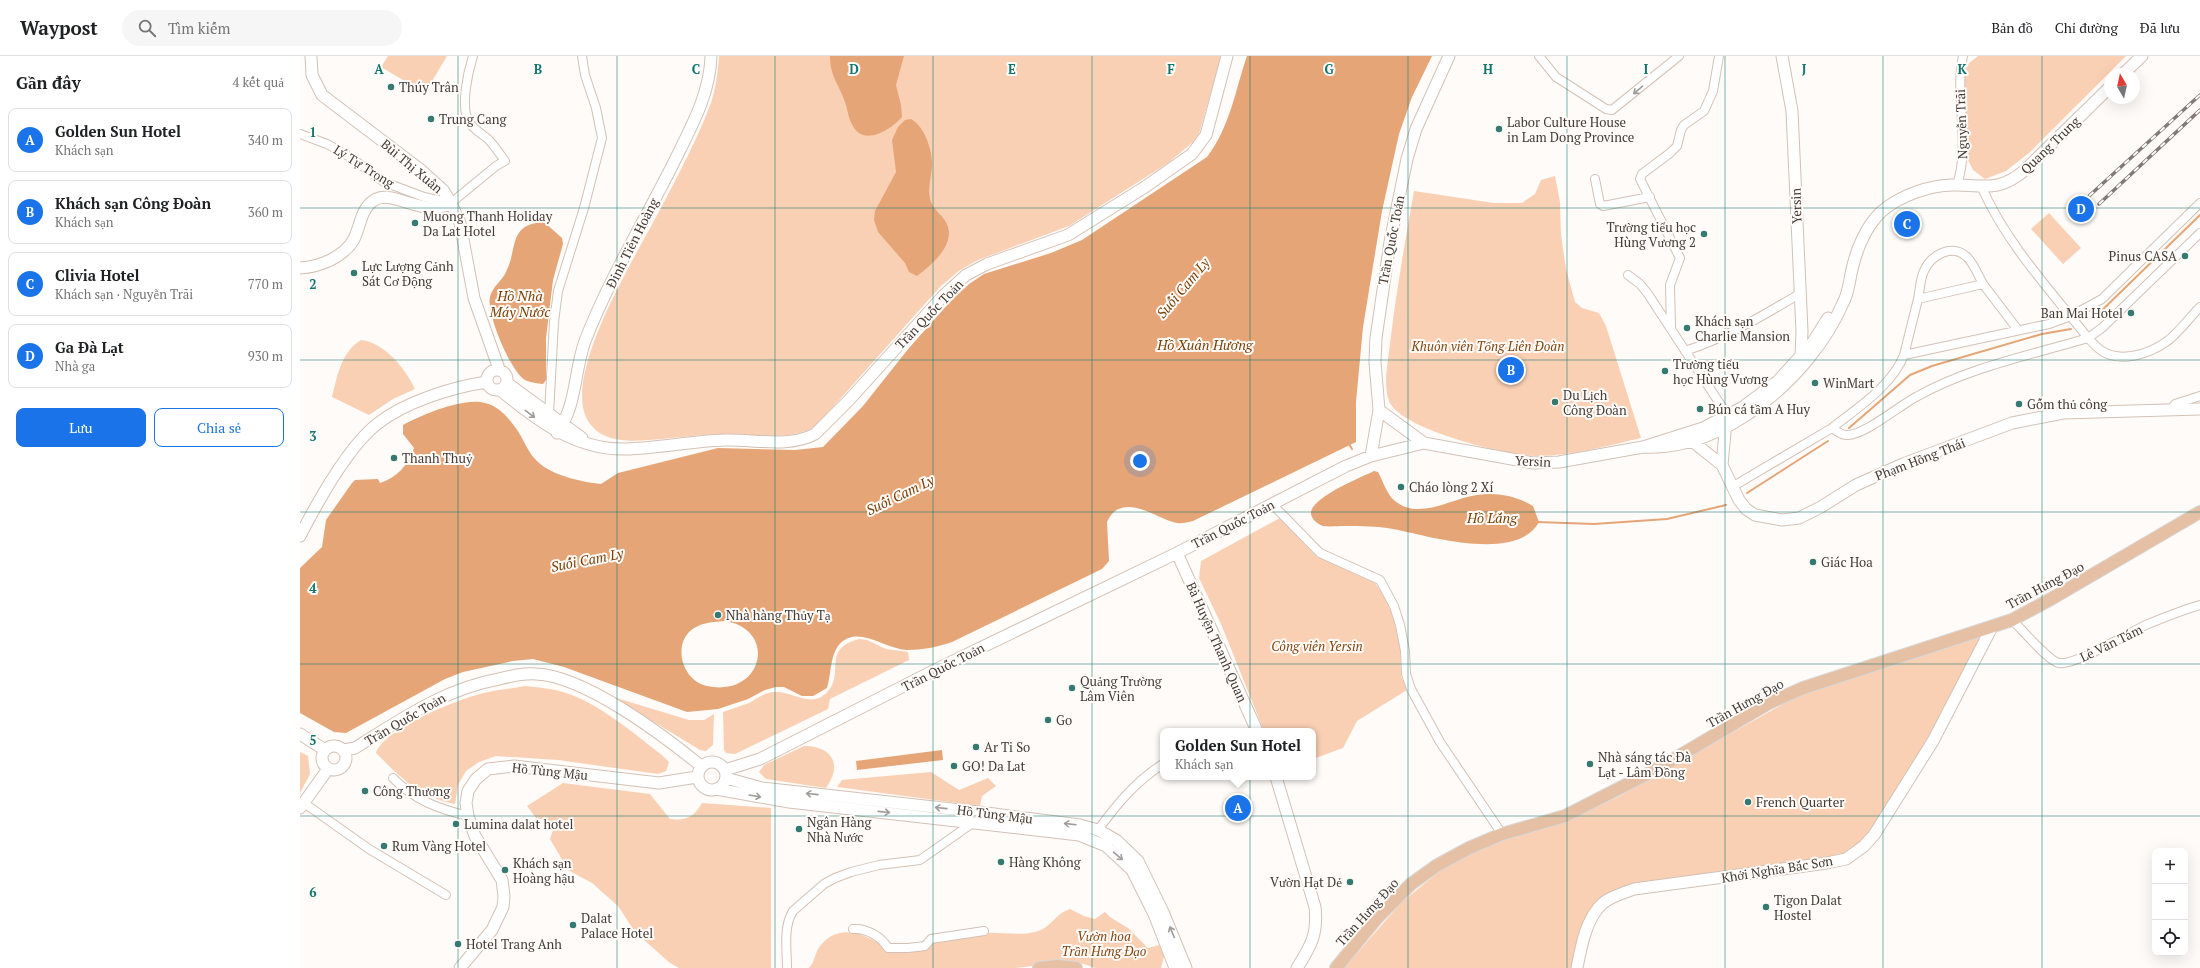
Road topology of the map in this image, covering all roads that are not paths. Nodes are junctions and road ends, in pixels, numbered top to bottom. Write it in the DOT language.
graph roads {
  1 [pos="311,56"];
  2 [pos="473,56"];
  3 [pos="582,56"];
  4 [pos="711,56"];
  5 [pos="1227,56"];
  6 [pos="1449,56"];
  7 [pos="1539,56"];
  8 [pos="1679,56"];
  9 [pos="1719,56"];
  10 [pos="1782,56"];
  11 [pos="1963,56"];
  12 [pos="2142,56"];
  13 [pos="2129,68"];
  14 [pos="2104,93"];
  15 [pos="300,134"];
  16 [pos="1595,179"];
  17 [pos="1957,185"];
  18 [pos="1982,188"];
  19 [pos="1650,197"];
  20 [pos="451,203"];
  21 [pos="2200,203"];
  22 [pos="2200,233"];
  23 [pos="300,268"];
  24 [pos="1851,273"];
  25 [pos="1628,275"];
  26 [pos="1983,284"];
  27 [pos="1801,293"];
  28 [pos="1918,299"];
  29 [pos="2200,307"];
  30 [pos="2071,316"];
  31 [pos="1671,328"];
  32 [pos="2018,330"];
  33 [pos="2088,338"];
  34 [pos="1685,350"];
  35 [pos="1904,355"];
  36 [pos="1801,356"];
  37 [pos="499,369"];
  38 [pos="1794,375"];
  39 [pos="487,382"];
  40 [pos="503,386"];
  41 [pos="2200,396"];
  42 [pos="2200,409"];
  43 [pos="1379,410"];
  44 [pos="2171,410"];
  45 [pos="549,414"];
  46 [pos="1726,422"];
  47 [pos="1832,428"];
  48 [pos="560,429"];
  49 [pos="1687,438"];
  50 [pos="1424,444"];
  51 [pos="1371,456"];
  52 [pos="1722,465"];
  53 [pos="1732,487"];
  54 [pos="1272,504"];
  55 [pos="2200,512"];
  56 [pos="300,536"];
  57 [pos="1177,553"];
  58 [pos="2200,605"];
  59 [pos="2012,620"];
  60 [pos="1992,627"];
  61 [pos="1256,728"];
  62 [pos="300,734"];
  63 [pos="325,750"];
  64 [pos="344,750"];
  65 [pos="701,766"];
  66 [pos="1160,766"];
  67 [pos="328,769"];
  68 [pos="725,774"];
  69 [pos="697,777"];
  70 [pos="393,778"];
  71 [pos="1277,780"];
  72 [pos="716,789"];
  73 [pos="302,805"];
  74 [pos="979,812"];
  75 [pos="468,816"];
  76 [pos="974,822"];
  77 [pos="1098,830"];
  78 [pos="1502,834"];
  79 [pos="446,895"];
  80 [pos="853,929"];
  81 [pos="984,931"];
  82 [pos="1169,949"];
  83 [pos="460,968"];
  84 [pos="787,968"];
  85 [pos="1039,968"];
  86 [pos="1076,968"];
  87 [pos="1168,968"];
  88 [pos="1175,968"];
  89 [pos="1186,968"];
  90 [pos="1297,968"];
  91 [pos="1336,968"];
  92 [pos="1577,968"];
  1 -- 20 [label="main road, Bùi Thị Xuân"];
  2 -- 20 [label="street"];
  3 -- 45 [label="street"];
  4 -- 48 [label="main road, Đinh Tiên Hoàng"];
  5 -- 48 [label="main road, Trần Quốc Toản"];
  6 -- 43 [label="main road, Trần Quốc Toản"];
  8 -- 7 [label="street, one-way"];
  9 -- 19 [label="street"];
  10 -- 27 [label="main road, Yersin"];
  11 -- 17 [label="street, Nguyễn Trãi"];
  12 -- 13 [label="main road"];
  14 -- 18 [label="main road, Quang Trung"];
  15 -- 20 [label="street, Lý Tự Trọng"];
  16 -- 19 [label="street"];
  17 -- 18 [label="main road, Quang Trung"];
  17 -- 24 [label="main road"];
  18 -- 30 [label="street"];
  19 -- 31 [label="street"];
  20 -- 23 [label="main road"];
  20 -- 37 [label="main road, Bùi Thị Xuân"];
  21 -- 30 [label="street"];
  22 -- 33 [label="street"];
  24 -- 36 [label="main road"];
  24 -- 38 [label="main road"];
  25 -- 31 [label="street"];
  26 -- 28 [label="street"];
  26 -- 28 [label="street"];
  26 -- 32 [label="street"];
  27 -- 34 [label="street"];
  27 -- 36 [label="main road, Yersin"];
  28 -- 35 [label="street"];
  29 -- 33 [label="street"];
  30 -- 32 [label="street"];
  30 -- 33 [label="street"];
  31 -- 34 [label="street"];
  32 -- 35 [label="street"];
  33 -- 47 [label="street"];
  34 -- 46 [label="street"];
  35 -- 47 [label="street"];
  36 -- 38 [label="main road, Yersin"];
  36 -- 46 [label="main road, Yersin"];
  37 -- 39 [label="main road"];
  37 -- 40 [label="main road"];
  38 -- 46 [label="main road, Yersin"];
  39 -- 40 [label="main road"];
  39 -- 56 [label="main road"];
  40 -- 45 [label="main road, Trần Quốc Toản"];
  40 -- 48 [label="main road, Trần Quốc Toản, one-way"];
  41 -- 44 [label="street"];
  42 -- 44 [label="main road, Phạm Hồng Thái"];
  43 -- 50 [label="main road, Yersin"];
  43 -- 51 [label="main road, Trần Quốc Toản"];
  44 -- 53 [label="main road, Phạm Hồng Thái"];
  45 -- 48 [label="main road, Trần Quốc Toản"];
  46 -- 49 [label="main road, Yersin"];
  46 -- 52 [label="main road"];
  47 -- 53 [label="street"];
  49 -- 50 [label="main road, Yersin"];
  49 -- 52 [label="main road"];
  50 -- 51 [label="main road, Yersin"];
  51 -- 54 [label="main road, Trần Quốc Toản"];
  52 -- 53 [label="main road, Phạm Hồng Thái"];
  54 -- 57 [label="main road, Trần Quốc Toản"];
  54 -- 78 [label="street"];
  55 -- 59 [label="main road, Trần Hưng Đạo"];
  57 -- 61 [label="main road, Bà Huyện Thanh Quan"];
  57 -- 68 [label="main road, Trần Quốc Toản"];
  58 -- 59 [label="street, Lê Văn Tám"];
  59 -- 60 [label="main road, Trần Hưng Đạo"];
  60 -- 78 [label="main road, Trần Hưng Đạo"];
  60 -- 92 [label="main road, Khởi Nghĩa Bắc Sơn"];
  62 -- 63 [label="main road"];
  63 -- 64 [label="main road"];
  63 -- 67 [label="main road"];
  64 -- 65 [label="main road, Trần Quốc Toản"];
  64 -- 67 [label="main road"];
  65 -- 68 [label="main road"];
  65 -- 69 [label="main road"];
  66 -- 77 [label="street"];
  67 -- 73 [label="main road"];
  68 -- 72 [label="main road"];
  74 -- 68 [label="main road, Hồ Tùng Mậu, one-way"];
  69 -- 72 [label="main road"];
  69 -- 75 [label="main road, Hồ Tùng Mậu"];
  70 -- 75 [label="street"];
  71 -- 90 [label="main road"];
  72 -- 76 [label="main road, Hồ Tùng Mậu, one-way"];
  73 -- 79 [label="street"];
  74 -- 76 [label="main road"];
  77 -- 74 [label="main road, Hồ Tùng Mậu, one-way"];
  75 -- 83 [label="main road, Hồ Tùng Mậu"];
  76 -- 82 [label="main road, Hồ Tùng Mậu, one-way"];
  76 -- 84 [label="street"];
  89 -- 77 [label="main road, Hồ Tùng Mậu, one-way"];
  78 -- 91 [label="main road, Trần Hưng Đạo"];
  80 -- 81 [label="street"];
  82 -- 87 [label="main road"];
  82 -- 88 [label="main road, Hồ Tùng Mậu"];
  85 -- 86 [label="main road"];
}
